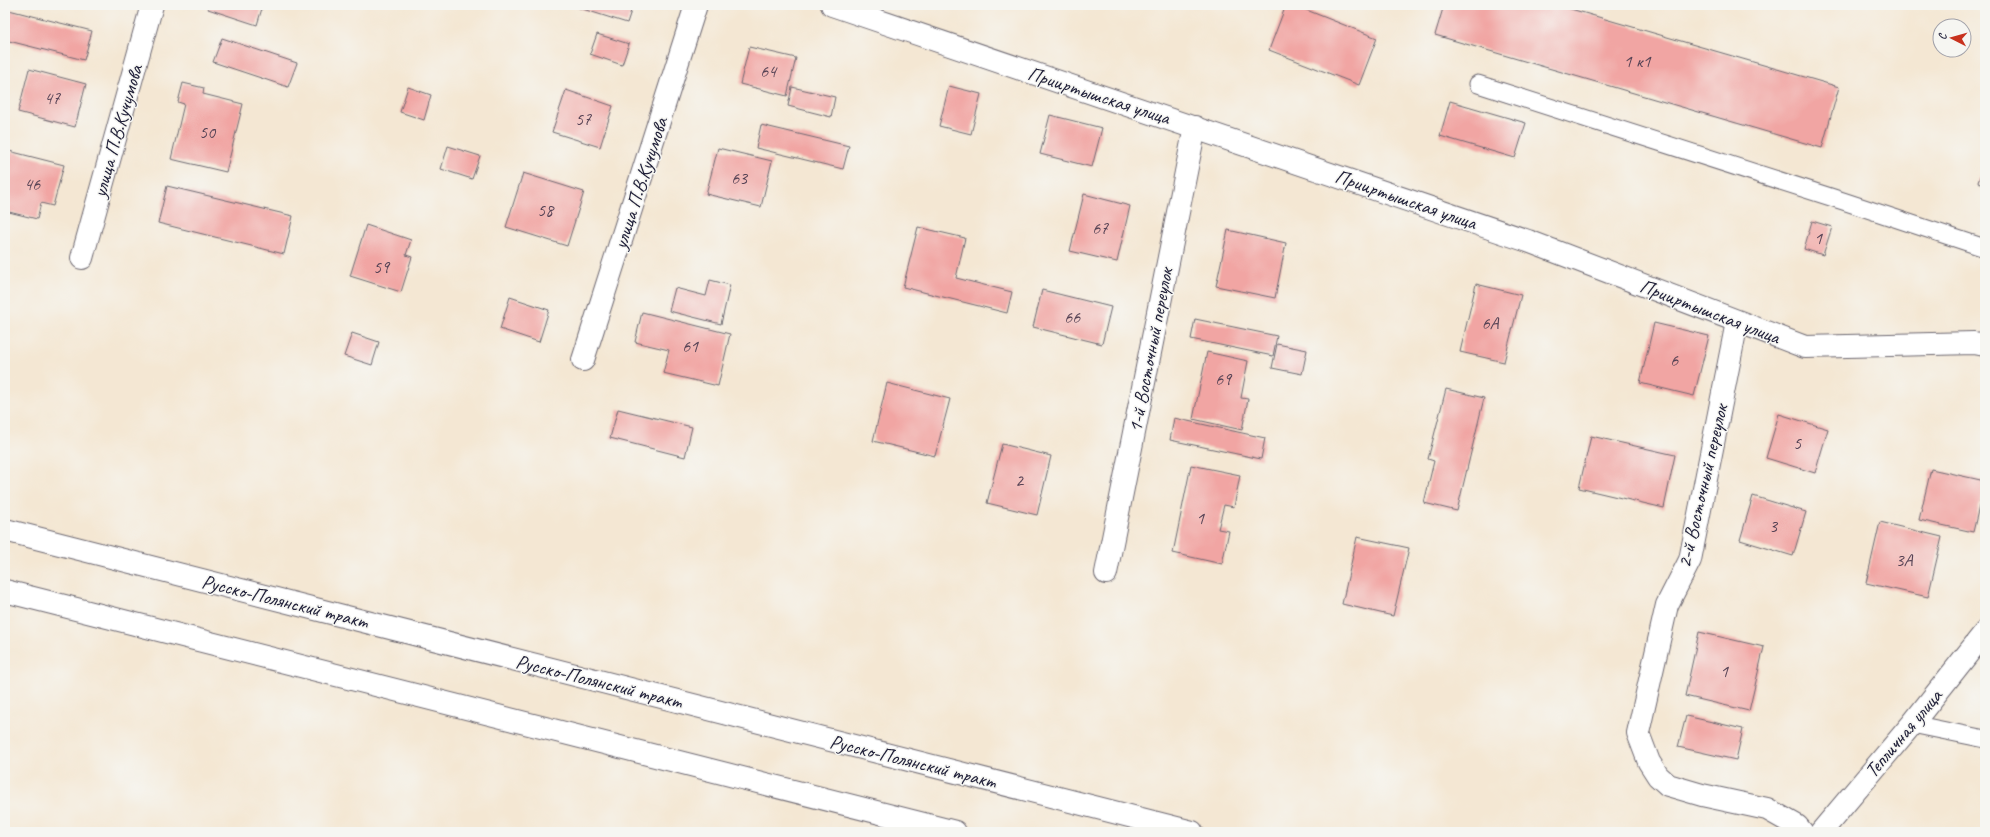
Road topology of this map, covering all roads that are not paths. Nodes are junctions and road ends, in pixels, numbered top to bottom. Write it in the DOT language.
graph roads {
  1 [pos="152,5"];
  2 [pos="696,5"];
  3 [pos="832,5"];
  4 [pos="874,12"];
  5 [pos="1478,84"];
  6 [pos="1195,127"];
  7 [pos="1985,248"];
  8 [pos="82,258"];
  9 [pos="1737,322"];
  10 [pos="1985,345"];
  11 [pos="583,360"];
  12 [pos="5,530"];
  13 [pos="1106,573"];
  14 [pos="5,591"];
  15 [pos="1985,632"];
  16 [pos="1912,724"];
  17 [pos="1985,739"];
  18 [pos="955,832"];
  19 [pos="1192,832"];
  20 [pos="1802,832"];
  21 [pos="1821,832"];
  1 -- 8 [label="street, улица П.В.Кучумова"];
  2 -- 11 [label="street, улица П.В.Кучумова"];
  3 -- 4 [label="street, Прииртышская улица"];
  4 -- 6 [label="street, Прииртышская улица"];
  5 -- 7 [label="lane"];
  6 -- 9 [label="street, Прииртышская улица"];
  6 -- 13 [label="street, 1-й Восточный переулок"];
  9 -- 10 [label="street, Прииртышская улица"];
  9 -- 20 [label="street, 2-й Восточный переулок"];
  12 -- 19 [label="street, Русско-Полянский тракт"];
  14 -- 18 [label="street"];
  15 -- 16 [label="street, Тепличная улица"];
  16 -- 17 [label="lane"];
  16 -- 21 [label="street, Тепличная улица"];
}
